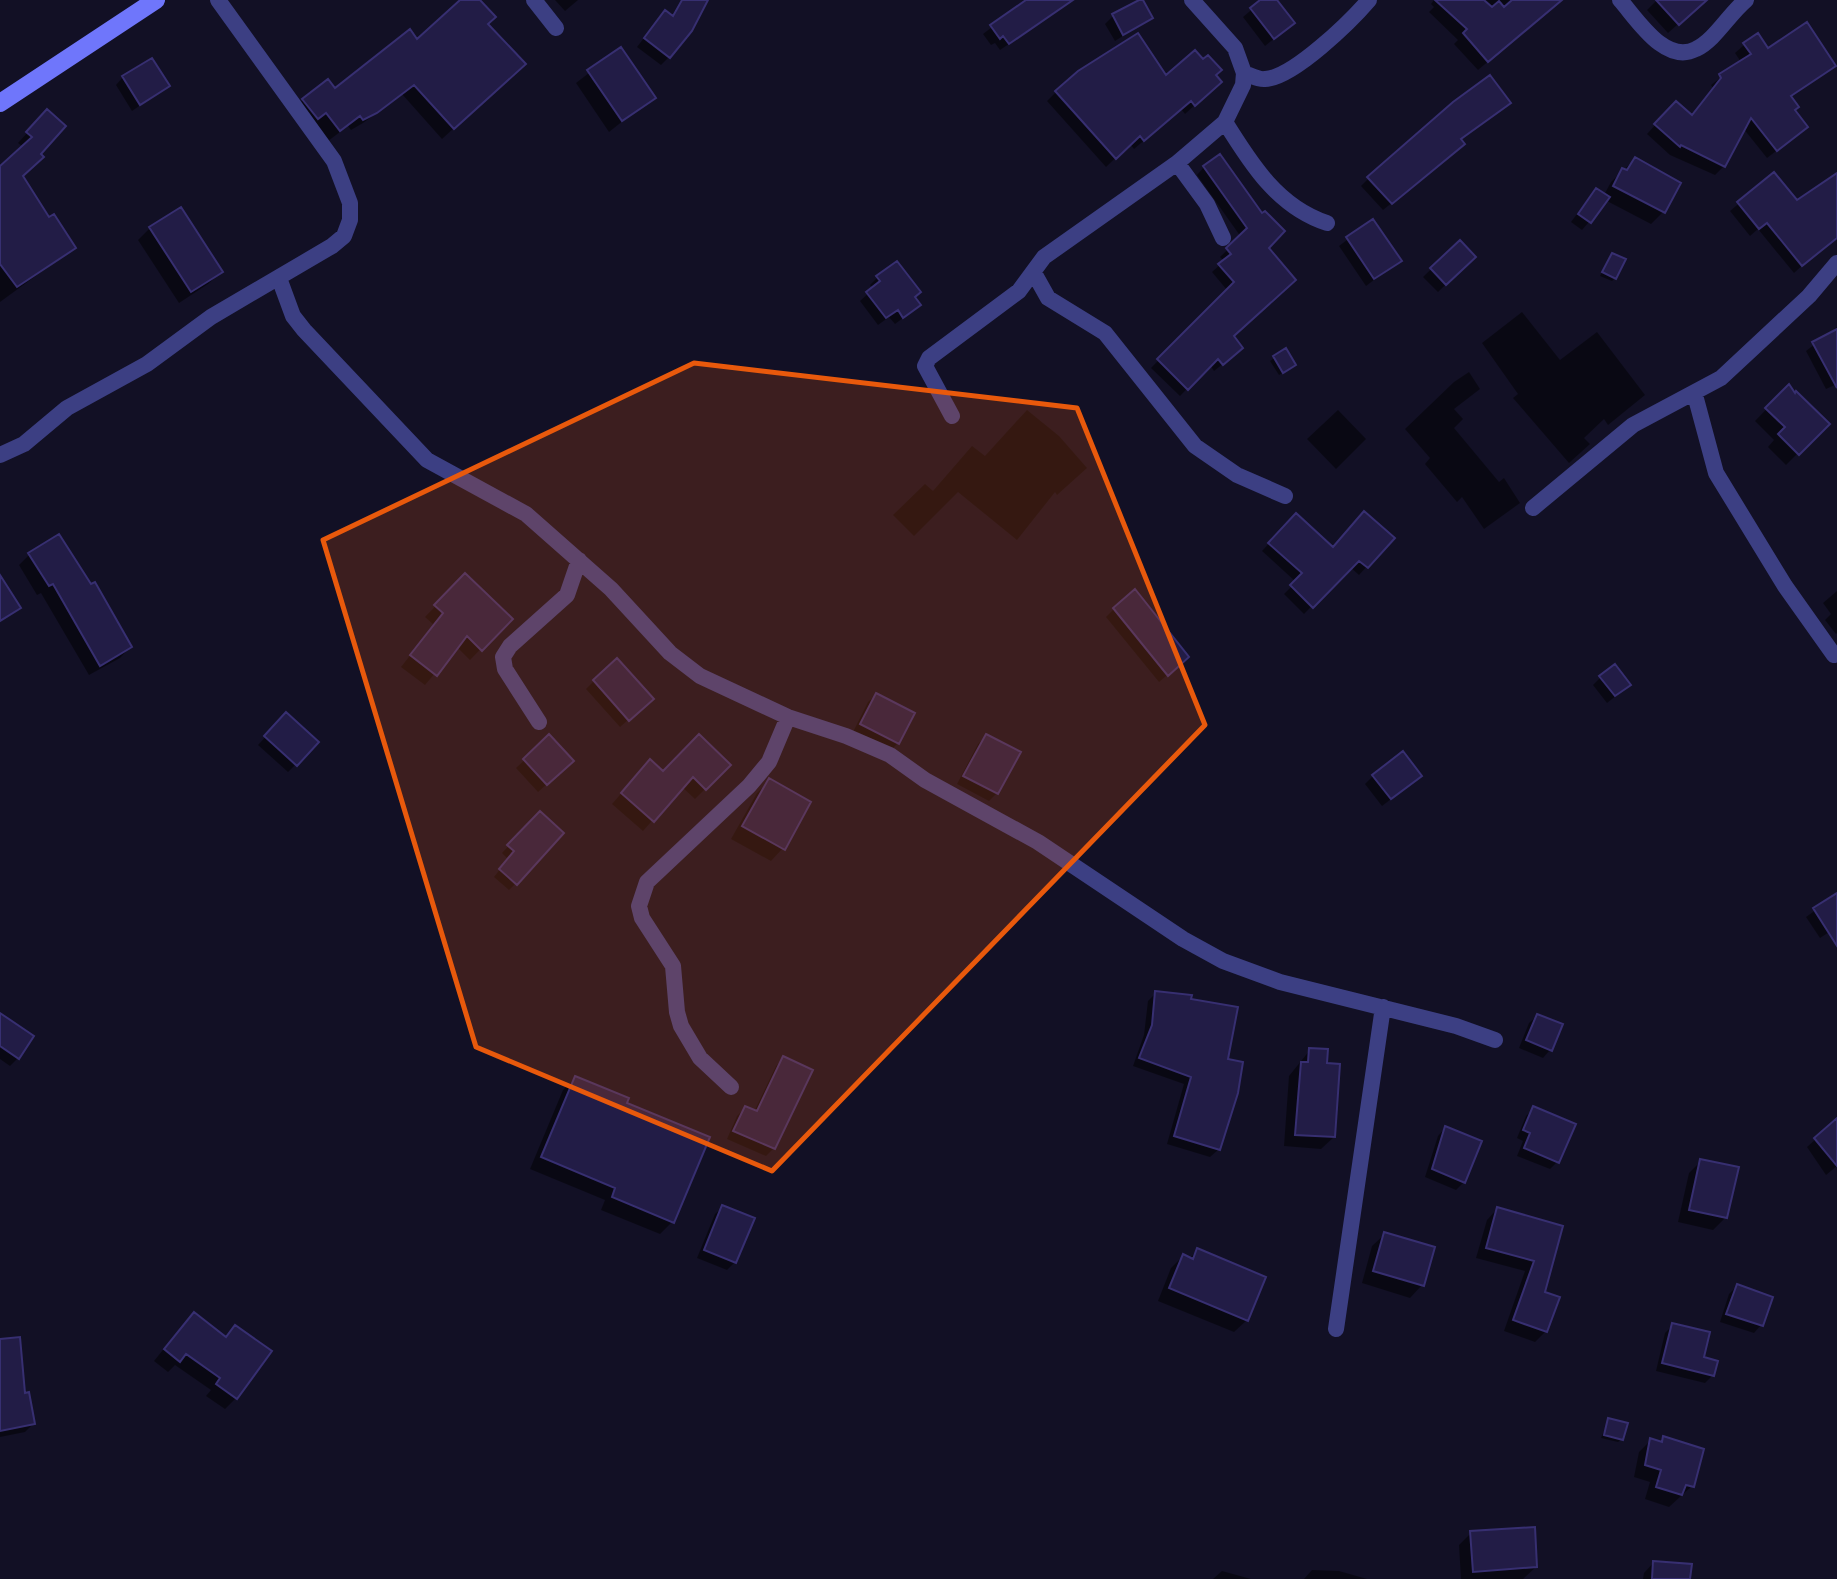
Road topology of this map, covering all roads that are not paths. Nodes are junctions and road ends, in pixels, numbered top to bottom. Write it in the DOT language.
graph roads {
  1 [pos="156,0"];
  2 [pos="218,0"];
  3 [pos="534,0"];
  4 [pos="1192,0"];
  5 [pos="1369,0"];
  6 [pos="1620,0"];
  7 [pos="1746,0"];
  8 [pos="555,28"];
  9 [pos="1244,73"];
  10 [pos="0,103"];
  11 [pos="1225,122"];
  12 [pos="1177,163"];
  13 [pos="1327,223"];
  14 [pos="1223,238"];
  15 [pos="1837,263"];
  16 [pos="1034,273"];
  17 [pos="279,278"];
  18 [pos="1695,395"];
  19 [pos="952,416"];
  20 [pos="0,455"];
  21 [pos="1285,496"];
  22 [pos="1533,508"];
  23 [pos="579,560"];
  24 [pos="1834,655"];
  25 [pos="788,717"];
  26 [pos="538,722"];
  27 [pos="1383,1007"];
  28 [pos="1495,1040"];
  29 [pos="731,1087"];
  30 [pos="1336,1329"];
  1 -- 10 [label="main road"];
  2 -- 17 [label="street"];
  3 -- 8 [label="street"];
  4 -- 9 [label="street"];
  5 -- 9 [label="street"];
  6 -- 7 [label="street"];
  9 -- 11 [label="street"];
  11 -- 12 [label="street"];
  11 -- 13 [label="street"];
  12 -- 14 [label="street"];
  12 -- 16 [label="street"];
  15 -- 18 [label="street"];
  16 -- 19 [label="street"];
  16 -- 21 [label="street"];
  17 -- 20 [label="street"];
  17 -- 23 [label="street"];
  18 -- 22 [label="street"];
  18 -- 24 [label="street"];
  23 -- 25 [label="street"];
  23 -- 26 [label="street"];
  25 -- 27 [label="street"];
  25 -- 29 [label="street"];
  27 -- 28 [label="street"];
  27 -- 30 [label="street"];
}
